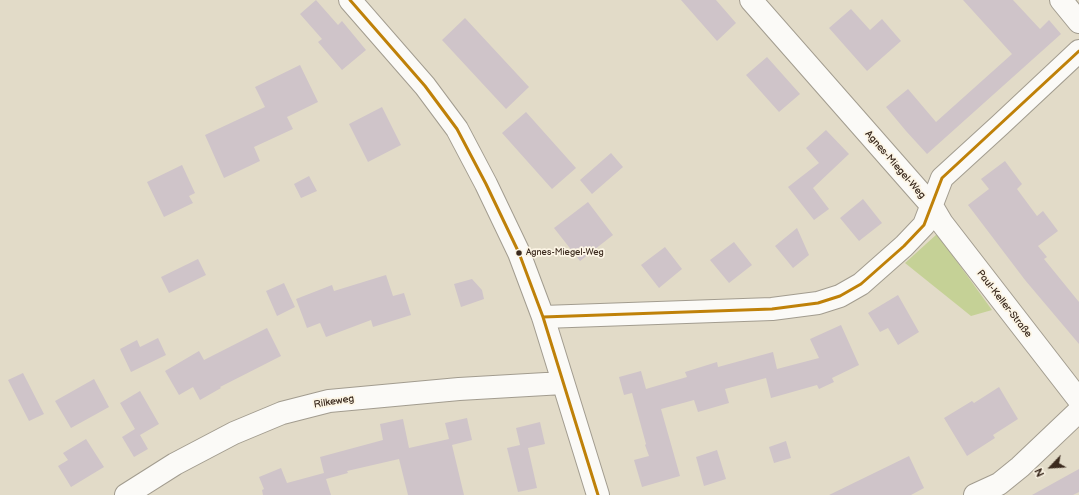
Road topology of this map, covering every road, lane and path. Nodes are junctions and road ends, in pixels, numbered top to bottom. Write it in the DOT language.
graph roads {
  1 [pos="350,0"];
  2 [pos="750,0"];
  3 [pos="1061,0"];
  4 [pos="1079,22"];
  5 [pos="1079,51"];
  6 [pos="932,206"];
  7 [pos="543,317"];
  8 [pos="563,383"];
  9 [pos="1079,400"];
  10 [pos="1079,411"];
  11 [pos="130,494"];
  12 [pos="598,495"];
  13 [pos="975,495"];
  1 -- 7 [label="street"];
  2 -- 6 [label="street, Agnes-Miegel-Weg"];
  3 -- 4 [label="street"];
  5 -- 6 [label="street"];
  6 -- 7 [label="street, Agnes-Miegel-Weg"];
  6 -- 9 [label="street, Paul-Keller-Straße"];
  7 -- 8 [label="street"];
  8 -- 11 [label="street, Rilkeweg"];
  8 -- 12 [label="street"];
  10 -- 13 [label="street"];
}
